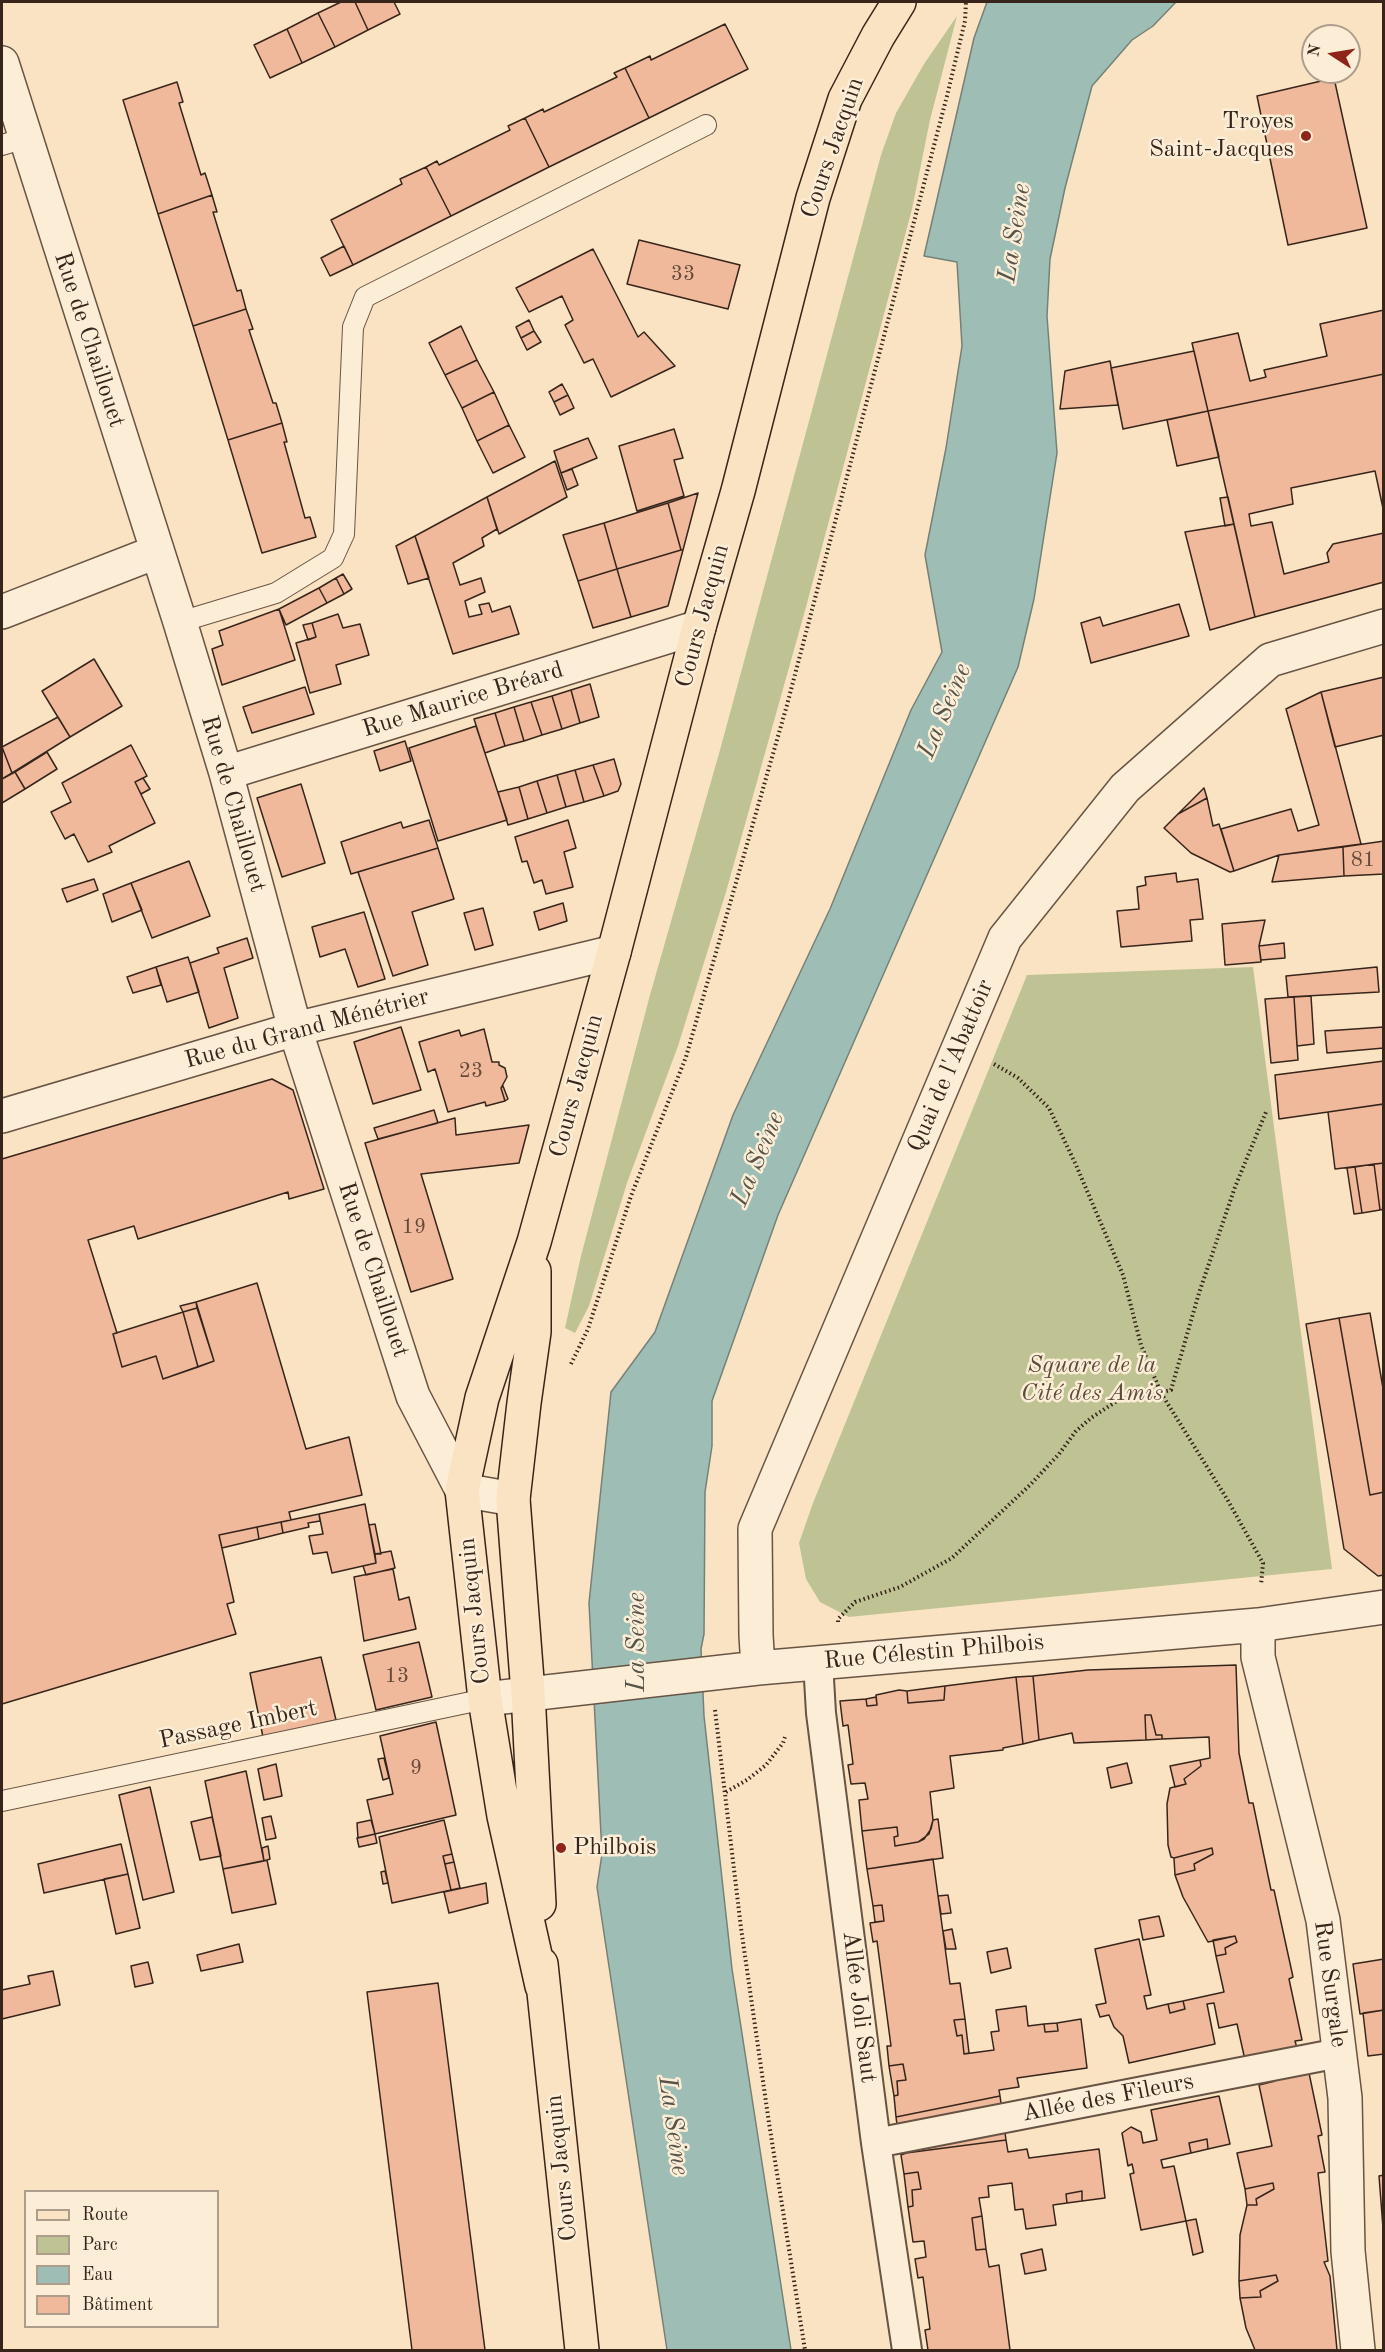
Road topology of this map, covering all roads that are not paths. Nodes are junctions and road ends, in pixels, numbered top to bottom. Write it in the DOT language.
graph roads {
  1 [pos="899,2"];
  2 [pos="2,63"];
  3 [pos="706,124"];
  4 [pos="13,142"];
  5 [pos="156,552"];
  6 [pos="2,612"];
  7 [pos="180,622"];
  8 [pos="1383,626"];
  9 [pos="699,627"];
  10 [pos="226,773"];
  11 [pos="614,952"];
  12 [pos="295,1029"];
  13 [pos="2,1116"];
  14 [pos="534,1242"];
  15 [pos="462,1490"];
  16 [pos="513,1499"];
  17 [pos="1383,1607"];
  18 [pos="1258,1625"];
  19 [pos="828,1661"];
  20 [pos="745,1669"];
  21 [pos="542,1692"];
  22 [pos="485,1699"];
  23 [pos="2,1801"];
  24 [pos="542,1986"];
  25 [pos="1339,2053"];
  26 [pos="876,2143"];
  27 [pos="582,2350"];
  28 [pos="907,2350"];
  29 [pos="1358,2350"];
  1 -- 9 [label="main road, Cours Jacquin"];
  2 -- 4 [label="street, Rue de Chaillouet"];
  3 -- 7 [label="lane"];
  4 -- 5 [label="street, Rue de Chaillouet"];
  5 -- 6 [label="street"];
  5 -- 7 [label="street, Rue de Chaillouet"];
  7 -- 10 [label="street, Rue de Chaillouet"];
  8 -- 20 [label="street, Quai de l'Abattoir"];
  9 -- 10 [label="street, Rue Maurice Bréard"];
  9 -- 11 [label="main road, Cours Jacquin"];
  10 -- 12 [label="street, Rue de Chaillouet"];
  11 -- 12 [label="street, Rue du Grand Ménétrier"];
  11 -- 14 [label="main road, Cours Jacquin"];
  12 -- 13 [label="street, Rue du Grand Ménétrier"];
  12 -- 15 [label="street, Rue de Chaillouet"];
  14 -- 15 [label="main road, Cours Jacquin"];
  14 -- 16 [label="main road, Cours Jacquin"];
  15 -- 16 [label="street"];
  15 -- 22 [label="main road, Cours Jacquin"];
  16 -- 21 [label="main road, Cours Jacquin"];
  17 -- 18 [label="street, Rue Célestin Philbois"];
  18 -- 19 [label="street, Rue Célestin Philbois"];
  18 -- 25 [label="street, Rue Surgale"];
  19 -- 20 [label="street, Rue Célestin Philbois"];
  19 -- 26 [label="street, Allée Joli Saut"];
  20 -- 21 [label="street, Rue Célestin Philbois"];
  21 -- 22 [label="street, Rue Célestin Philbois"];
  21 -- 24 [label="main road, Cours Jacquin"];
  22 -- 23 [label="lane, Passage Imbert"];
  22 -- 24 [label="main road, Cours Jacquin"];
  24 -- 27 [label="main road, Cours Jacquin"];
  25 -- 26 [label="street, Allée des Fileurs"];
  25 -- 29 [label="street, Rue Surgale"];
  26 -- 28 [label="street, Allée Joli Saut"];
}
